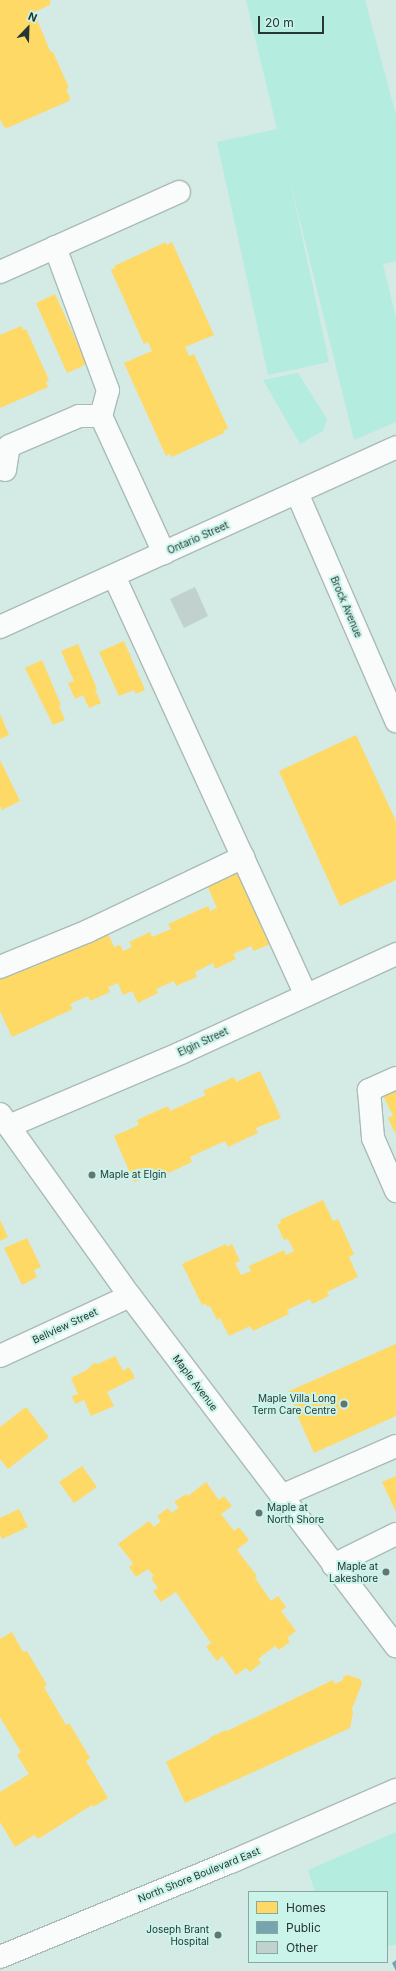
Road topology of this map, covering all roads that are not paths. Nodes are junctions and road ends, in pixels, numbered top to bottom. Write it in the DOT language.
graph roads {
  1 [pos="179,192"];
  2 [pos="55,247"];
  3 [pos="0,272"];
  4 [pos="101,416"];
  5 [pos="396,447"];
  6 [pos="5,470"];
  7 [pos="297,493"];
  8 [pos="164,553"];
  9 [pos="114,576"];
  10 [pos="0,627"];
  11 [pos="396,720"];
  12 [pos="242,857"];
  13 [pos="396,954"];
  14 [pos="0,967"];
  15 [pos="306,995"];
  16 [pos="396,1078"];
  17 [pos="4,1120"];
  18 [pos="396,1192"];
  19 [pos="130,1296"];
  20 [pos="0,1356"];
  21 [pos="396,1446"];
  22 [pos="281,1496"];
  23 [pos="396,1534"];
  24 [pos="334,1565"];
  25 [pos="396,1647"];
  26 [pos="396,1790"];
  27 [pos="0,1957"];
  1 -- 2 [label="street"];
  2 -- 3 [label="street"];
  2 -- 4 [label="street"];
  4 -- 6 [label="street"];
  4 -- 8 [label="street"];
  5 -- 7 [label="street, Ontario Street"];
  7 -- 8 [label="street, Ontario Street"];
  7 -- 11 [label="street, Brock Avenue"];
  8 -- 9 [label="street, Ontario Street"];
  9 -- 10 [label="street, Ontario Street"];
  9 -- 12 [label="street"];
  12 -- 14 [label="street"];
  12 -- 15 [label="street"];
  13 -- 15 [label="street, Elgin Street"];
  15 -- 17 [label="street, Elgin Street"];
  16 -- 18 [label="street"];
  17 -- 19 [label="street, Maple Avenue"];
  19 -- 20 [label="street, Bellview Street"];
  19 -- 22 [label="street, Maple Avenue"];
  21 -- 22 [label="street"];
  22 -- 24 [label="street, Maple Avenue"];
  23 -- 24 [label="street"];
  24 -- 25 [label="street, Maple Avenue"];
  26 -- 27 [label="street, North Shore Boulevard East"];
}
